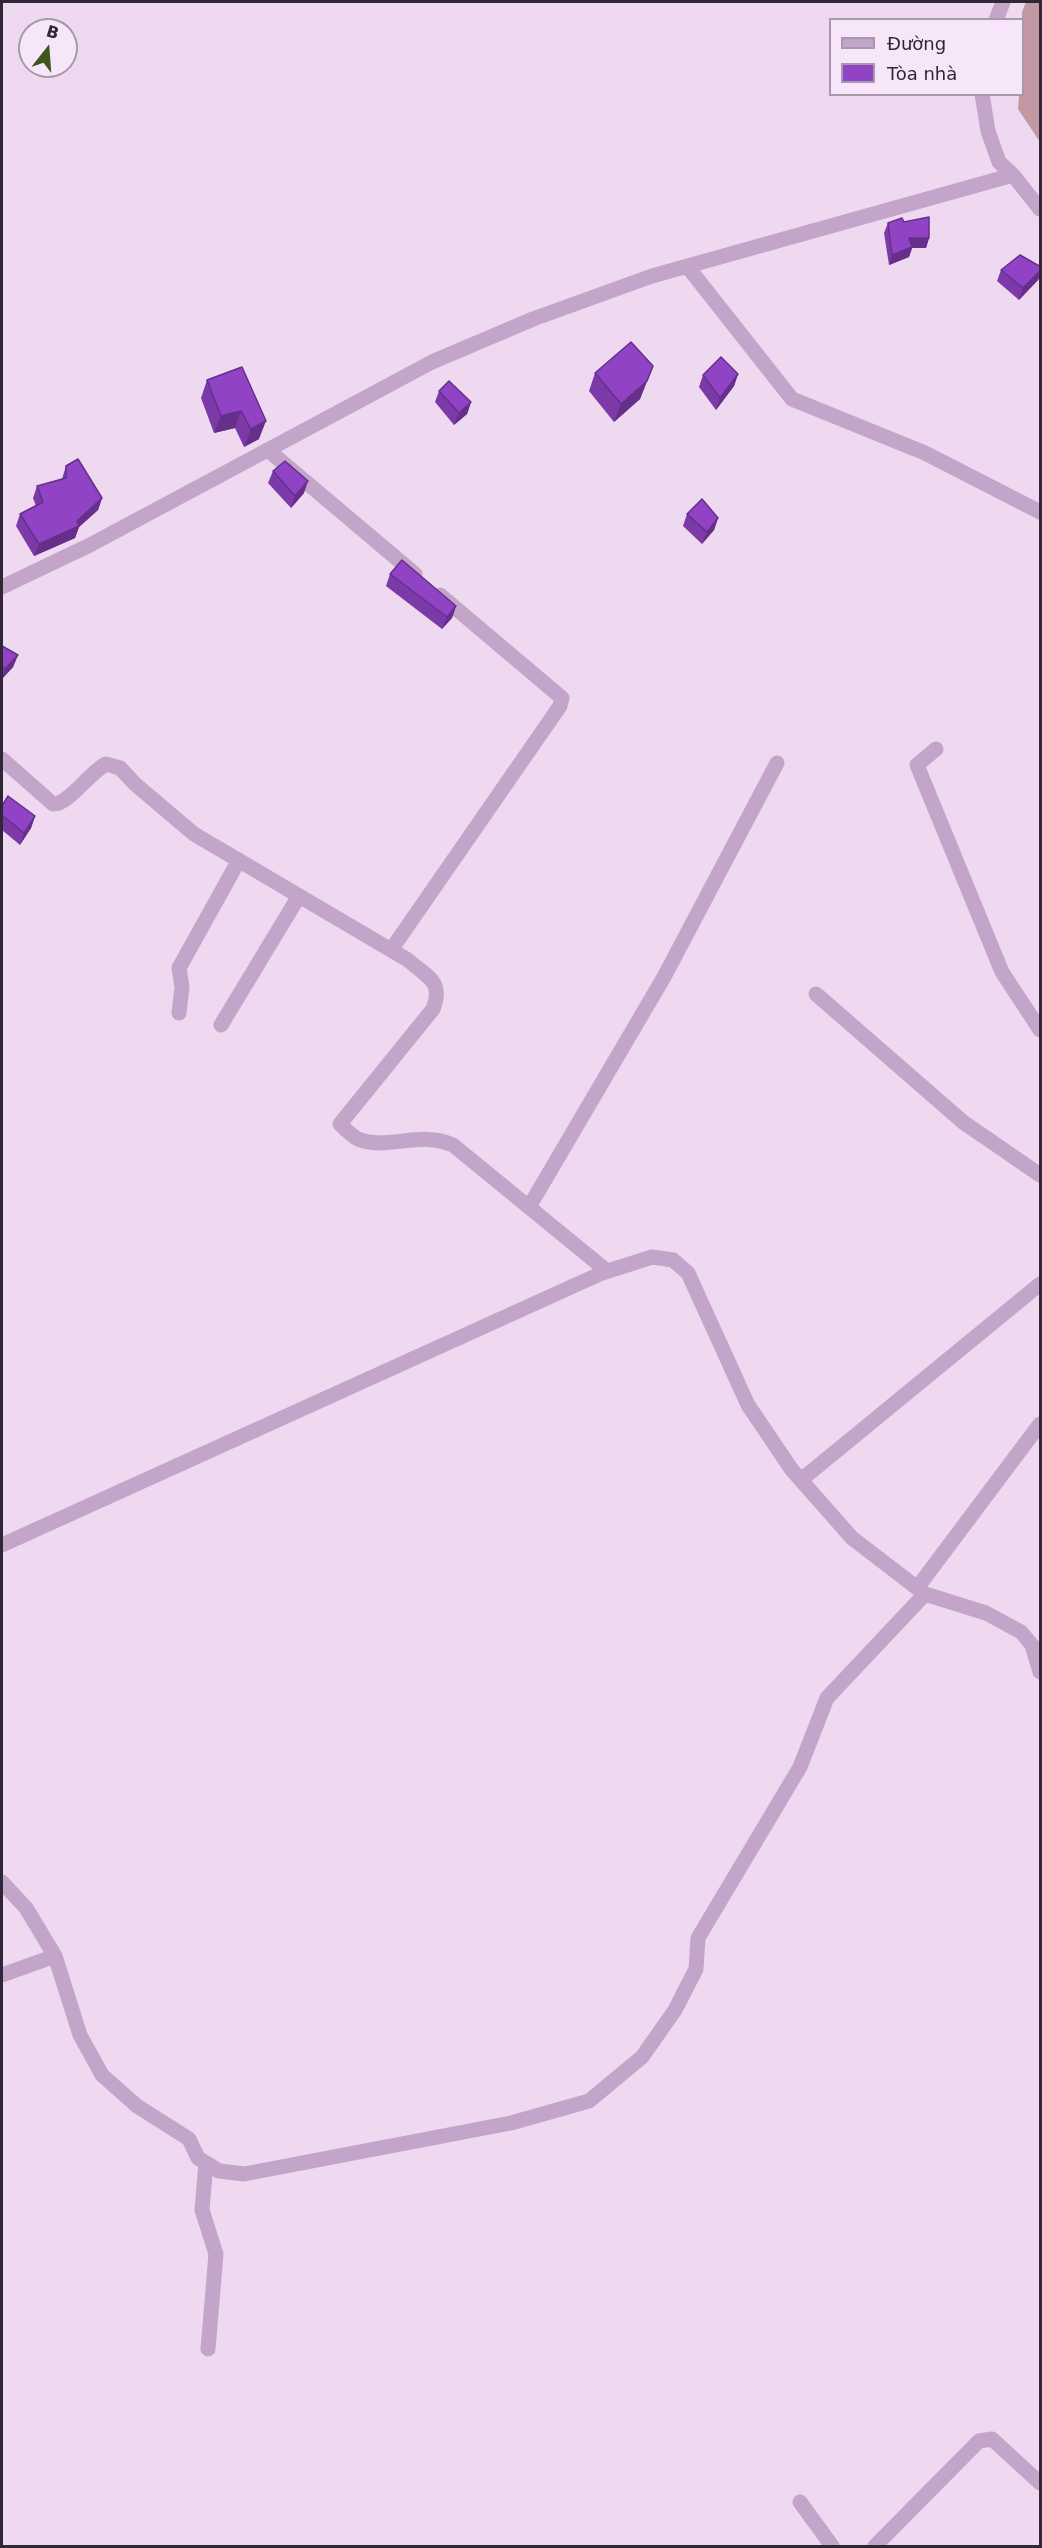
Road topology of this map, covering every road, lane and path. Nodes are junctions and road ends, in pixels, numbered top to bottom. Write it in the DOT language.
graph roads {
  1 [pos="1003,2"];
  2 [pos="997,18"];
  3 [pos="982,96"];
  4 [pos="1013,175"];
  5 [pos="1041,209"];
  6 [pos="687,266"];
  7 [pos="268,450"];
  8 [pos="1041,512"];
  9 [pos="2,586"];
  10 [pos="936,749"];
  11 [pos="2,759"];
  12 [pos="777,763"];
  13 [pos="239,861"];
  14 [pos="299,896"];
  15 [pos="391,951"];
  16 [pos="816,994"];
  17 [pos="179,1013"];
  18 [pos="221,1025"];
  19 [pos="1041,1030"];
  20 [pos="1041,1175"];
  21 [pos="529,1207"];
  22 [pos="607,1271"];
  23 [pos="1041,1284"];
  24 [pos="1041,1424"];
  25 [pos="801,1480"];
  26 [pos="2,1545"];
  27 [pos="921,1591"];
  28 [pos="1041,1672"];
  29 [pos="2,1882"];
  30 [pos="55,1956"];
  31 [pos="2,1975"];
  32 [pos="206,2163"];
  33 [pos="208,2349"];
  34 [pos="1041,2483"];
  35 [pos="801,2502"];
  36 [pos="832,2547"];
  37 [pos="875,2547"];
  1 -- 2 [label="street"];
  3 -- 4 [label="street"];
  4 -- 5 [label="street"];
  4 -- 6 [label="street"];
  6 -- 7 [label="street"];
  6 -- 8 [label="street"];
  7 -- 9 [label="street"];
  7 -- 15 [label="street"];
  10 -- 19 [label="street"];
  11 -- 13 [label="street"];
  12 -- 21 [label="street"];
  13 -- 14 [label="street"];
  13 -- 17 [label="street"];
  14 -- 15 [label="street"];
  14 -- 18 [label="street"];
  15 -- 21 [label="street"];
  16 -- 20 [label="street"];
  21 -- 22 [label="street"];
  22 -- 25 [label="street"];
  22 -- 26 [label="street"];
  23 -- 25 [label="street"];
  24 -- 27 [label="street"];
  25 -- 27 [label="street"];
  27 -- 28 [label="street"];
  27 -- 32 [label="street"];
  29 -- 30 [label="street"];
  30 -- 31 [label="street"];
  30 -- 32 [label="street"];
  32 -- 33 [label="street"];
  34 -- 37 [label="street"];
  35 -- 36 [label="street"];
}
